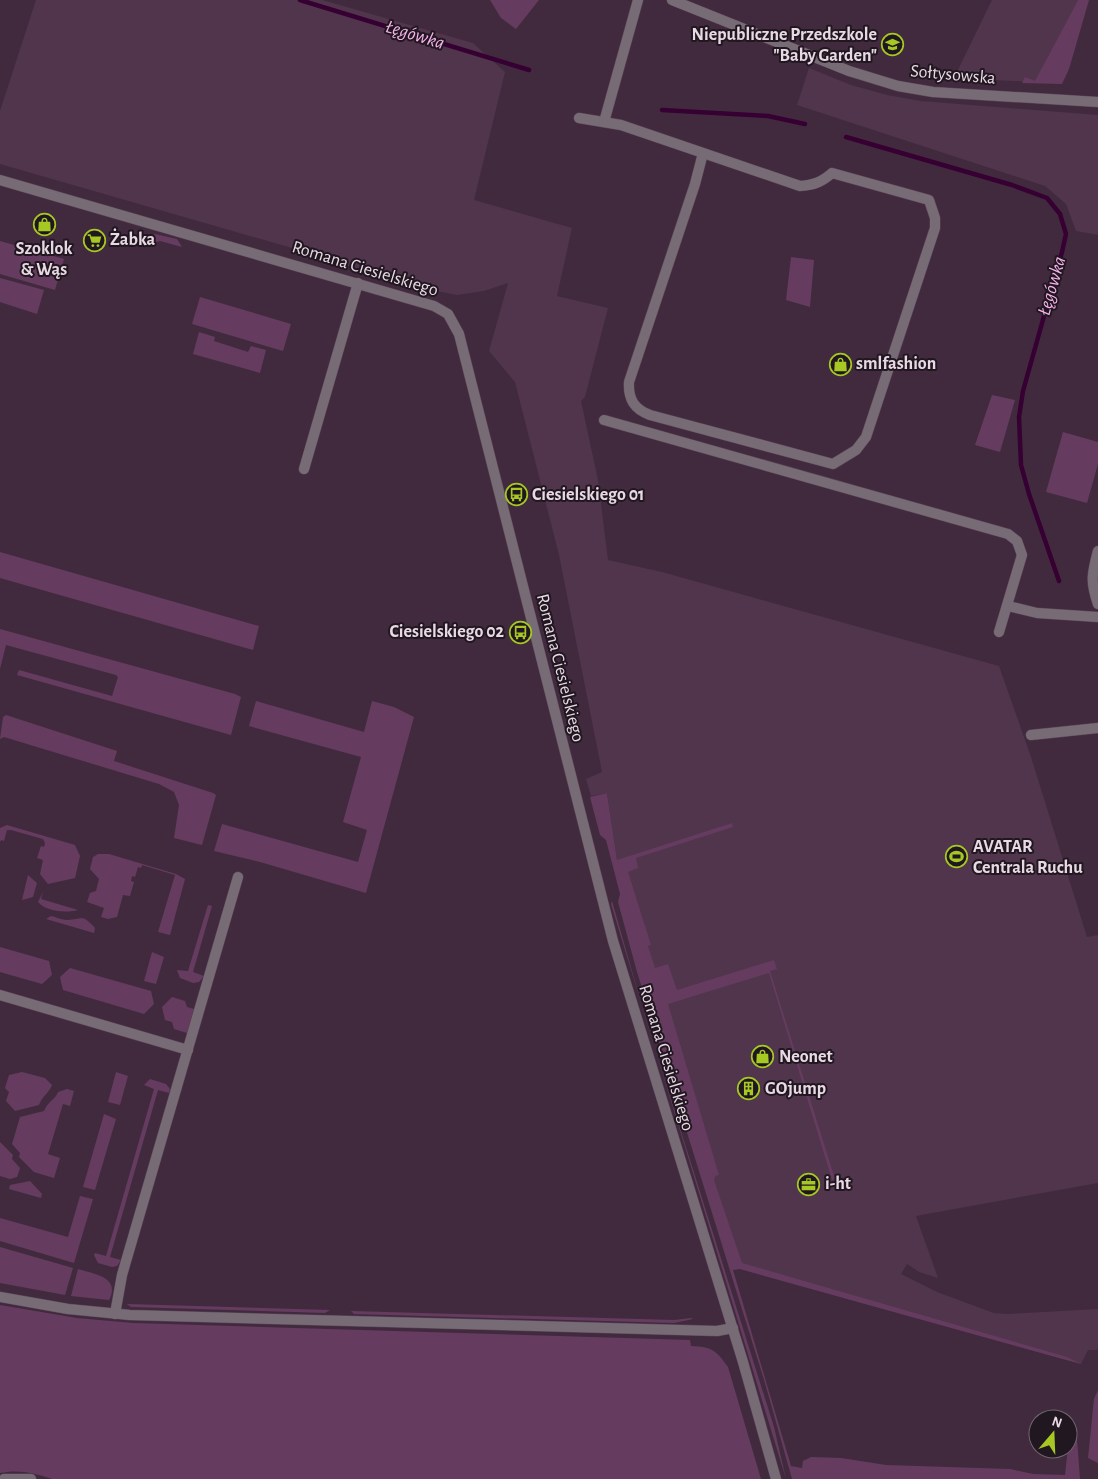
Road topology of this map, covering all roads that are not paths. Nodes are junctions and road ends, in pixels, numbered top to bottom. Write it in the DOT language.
graph roads {
  1 [pos="638,0"];
  2 [pos="672,0"];
  3 [pos="1098,102"];
  4 [pos="579,118"];
  5 [pos="604,122"];
  6 [pos="703,153"];
  7 [pos="0,180"];
  8 [pos="358,283"];
  9 [pos="604,420"];
  10 [pos="304,469"];
  11 [pos="1098,551"];
  12 [pos="1098,604"];
  13 [pos="1008,606"];
  14 [pos="1098,618"];
  15 [pos="1000,632"];
  16 [pos="1098,728"];
  17 [pos="1031,735"];
  18 [pos="238,877"];
  19 [pos="0,995"];
  20 [pos="188,1050"];
  21 [pos="0,1297"];
  22 [pos="115,1314"];
  23 [pos="733,1328"];
  24 [pos="4,1479"];
  25 [pos="31,1479"];
  26 [pos="776,1479"];
  1 -- 5 [label="street"];
  2 -- 3 [label="street, Sołtysowska"];
  4 -- 5 [label="street"];
  5 -- 6 [label="street"];
  6 -- 6 [label="street"];
  7 -- 8 [label="street, Romana Ciesielskiego"];
  8 -- 10 [label="street"];
  8 -- 23 [label="street, Romana Ciesielskiego"];
  9 -- 13 [label="street"];
  11 -- 12 [label="street"];
  13 -- 14 [label="street"];
  13 -- 15 [label="street"];
  16 -- 17 [label="street"];
  18 -- 20 [label="street"];
  19 -- 20 [label="street"];
  20 -- 22 [label="street"];
  21 -- 22 [label="street"];
  22 -- 23 [label="street"];
  23 -- 26 [label="street, Romana Ciesielskiego"];
  24 -- 25 [label="street"];
}
